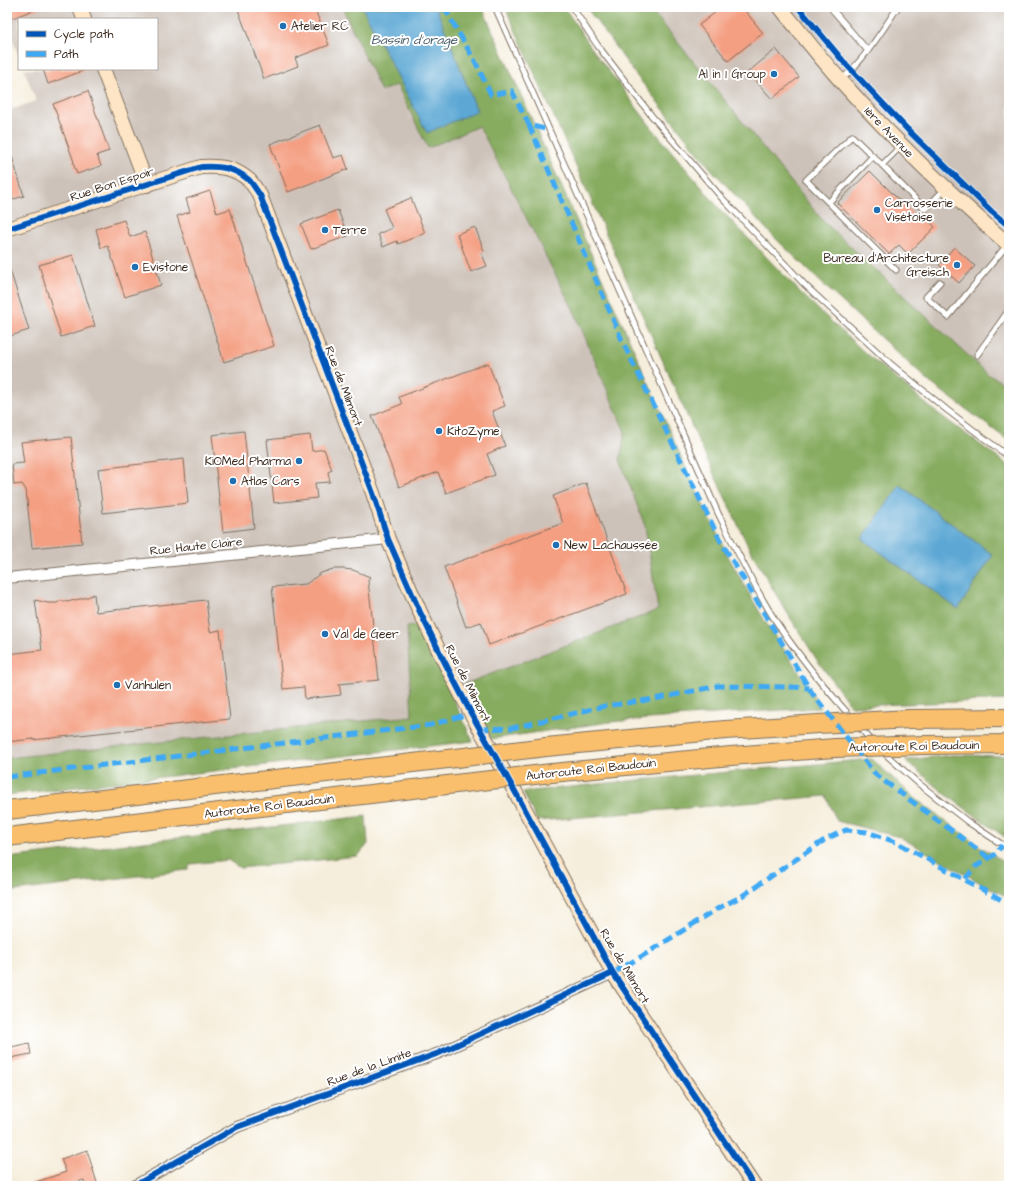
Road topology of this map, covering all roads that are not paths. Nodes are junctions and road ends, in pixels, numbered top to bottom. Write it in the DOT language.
graph roads {
  1 [pos="80,7"];
  2 [pos="495,7"];
  3 [pos="572,7"];
  4 [pos="780,7"];
  5 [pos="830,7"];
  6 [pos="898,7"];
  7 [pos="84,18"];
  8 [pos="868,51"];
  9 [pos="103,70"];
  10 [pos="840,80"];
  11 [pos="902,145"];
  12 [pos="873,156"];
  13 [pos="882,165"];
  14 [pos="224,167"];
  15 [pos="147,185"];
  16 [pos="946,188"];
  17 [pos="829,202"];
  18 [pos="7,229"];
  19 [pos="1008,245"];
  20 [pos="896,270"];
  21 [pos="940,282"];
  22 [pos="1009,310"];
  23 [pos="977,355"];
  24 [pos="1009,457"];
  25 [pos="388,539"];
  26 [pos="7,578"];
  27 [pos="1009,718"];
  28 [pos="1009,744"];
  29 [pos="7,810"];
  30 [pos="7,837"];
  31 [pos="1009,850"];
  32 [pos="613,973"];
  33 [pos="134,1186"];
  34 [pos="754,1186"];
  1 -- 7 [label="street"];
  2 -- 31 [label="lane"];
  3 -- 24 [label="lane"];
  4 -- 10 [label="street, 1ère Avenue"];
  5 -- 8 [label="lane"];
  6 -- 8 [label="lane"];
  8 -- 10 [label="lane"];
  9 -- 15 [label="street"];
  10 -- 11 [label="street, 1ère Avenue"];
  11 -- 13 [label="lane"];
  11 -- 16 [label="street, 1ère Avenue"];
  12 -- 13 [label="lane"];
  12 -- 17 [label="lane"];
  12 -- 17 [label="lane"];
  13 -- 16 [label="lane"];
  14 -- 15 [label="street, Rue Bon Espoir"];
  14 -- 25 [label="street, Rue de Milmort"];
  15 -- 18 [label="street, Rue Bon Espoir"];
  16 -- 19 [label="street, 1ère Avenue"];
  17 -- 20 [label="lane"];
  19 -- 21 [label="lane"];
  22 -- 23 [label="lane"];
  25 -- 26 [label="street, Rue Haute Claire"];
  25 -- 32 [label="street, Rue de Milmort"];
  27 -- 29 [label="highway, Autoroute Roi Baudouin, bridge"];
  28 -- 30 [label="highway, Autoroute Roi Baudouin, bridge"];
  32 -- 33 [label="street, Rue de la Limite"];
  32 -- 34 [label="street, Rue de Milmort"];
}
